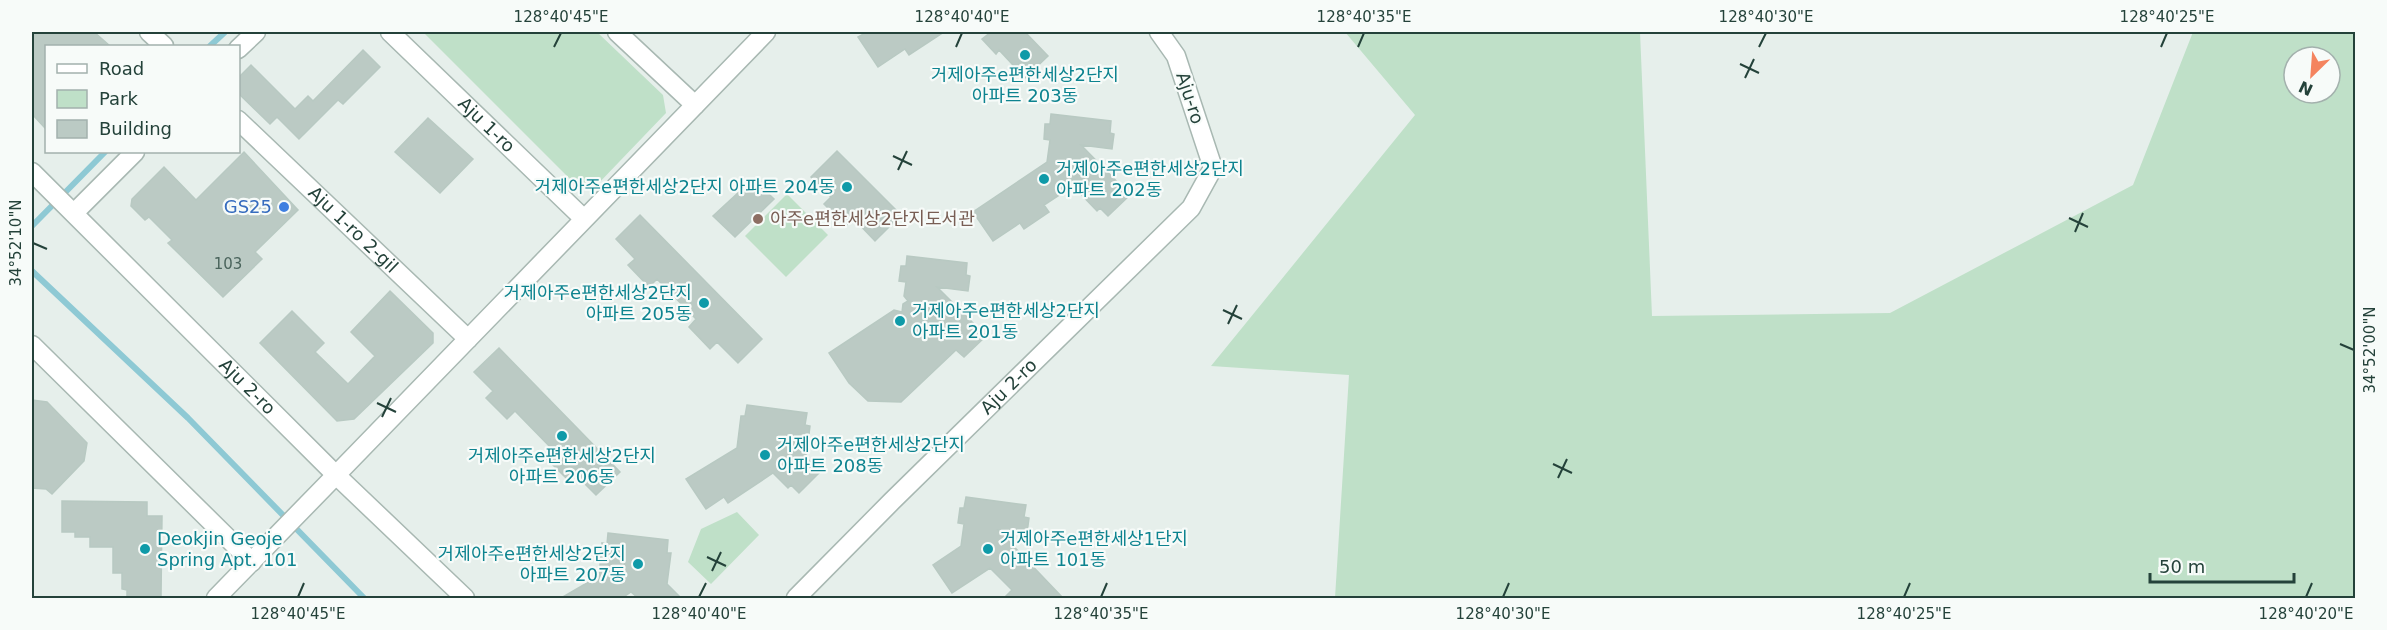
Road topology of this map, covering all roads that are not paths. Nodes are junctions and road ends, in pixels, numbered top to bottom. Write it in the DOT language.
graph roads {
  1 [pos="149,32"];
  2 [pos="256,32"];
  3 [pos="390,32"];
  4 [pos="617,32"];
  5 [pos="766,32"];
  6 [pos="1159,32"];
  7 [pos="163,45"];
  8 [pos="240,47"];
  9 [pos="695,105"];
  10 [pos="240,122"];
  11 [pos="134,153"];
  12 [pos="1213,168"];
  13 [pos="32,172"];
  14 [pos="74,213"];
  15 [pos="583,218"];
  16 [pos="468,339"];
  17 [pos="32,345"];
  18 [pos="336,475"];
  19 [pos="252,562"];
  20 [pos="216,598"];
  21 [pos="465,598"];
  22 [pos="796,598"];
  1 -- 7 [label="street"];
  2 -- 8 [label="street"];
  3 -- 15 [label="street, Aju 1-ro"];
  4 -- 9 [label="street"];
  5 -- 9 [label="street"];
  6 -- 12 [label="street, Aju-ro"];
  9 -- 15 [label="street"];
  10 -- 16 [label="street, Aju 1-ro 2-gil"];
  11 -- 14 [label="street"];
  12 -- 22 [label="street, Aju 2-ro"];
  13 -- 14 [label="street, Aju 2-ro"];
  14 -- 18 [label="street, Aju 2-ro"];
  15 -- 16 [label="street"];
  16 -- 18 [label="street"];
  17 -- 19 [label="street"];
  18 -- 19 [label="street"];
  18 -- 21 [label="street, Aju 2-ro"];
  19 -- 20 [label="street"];
}
